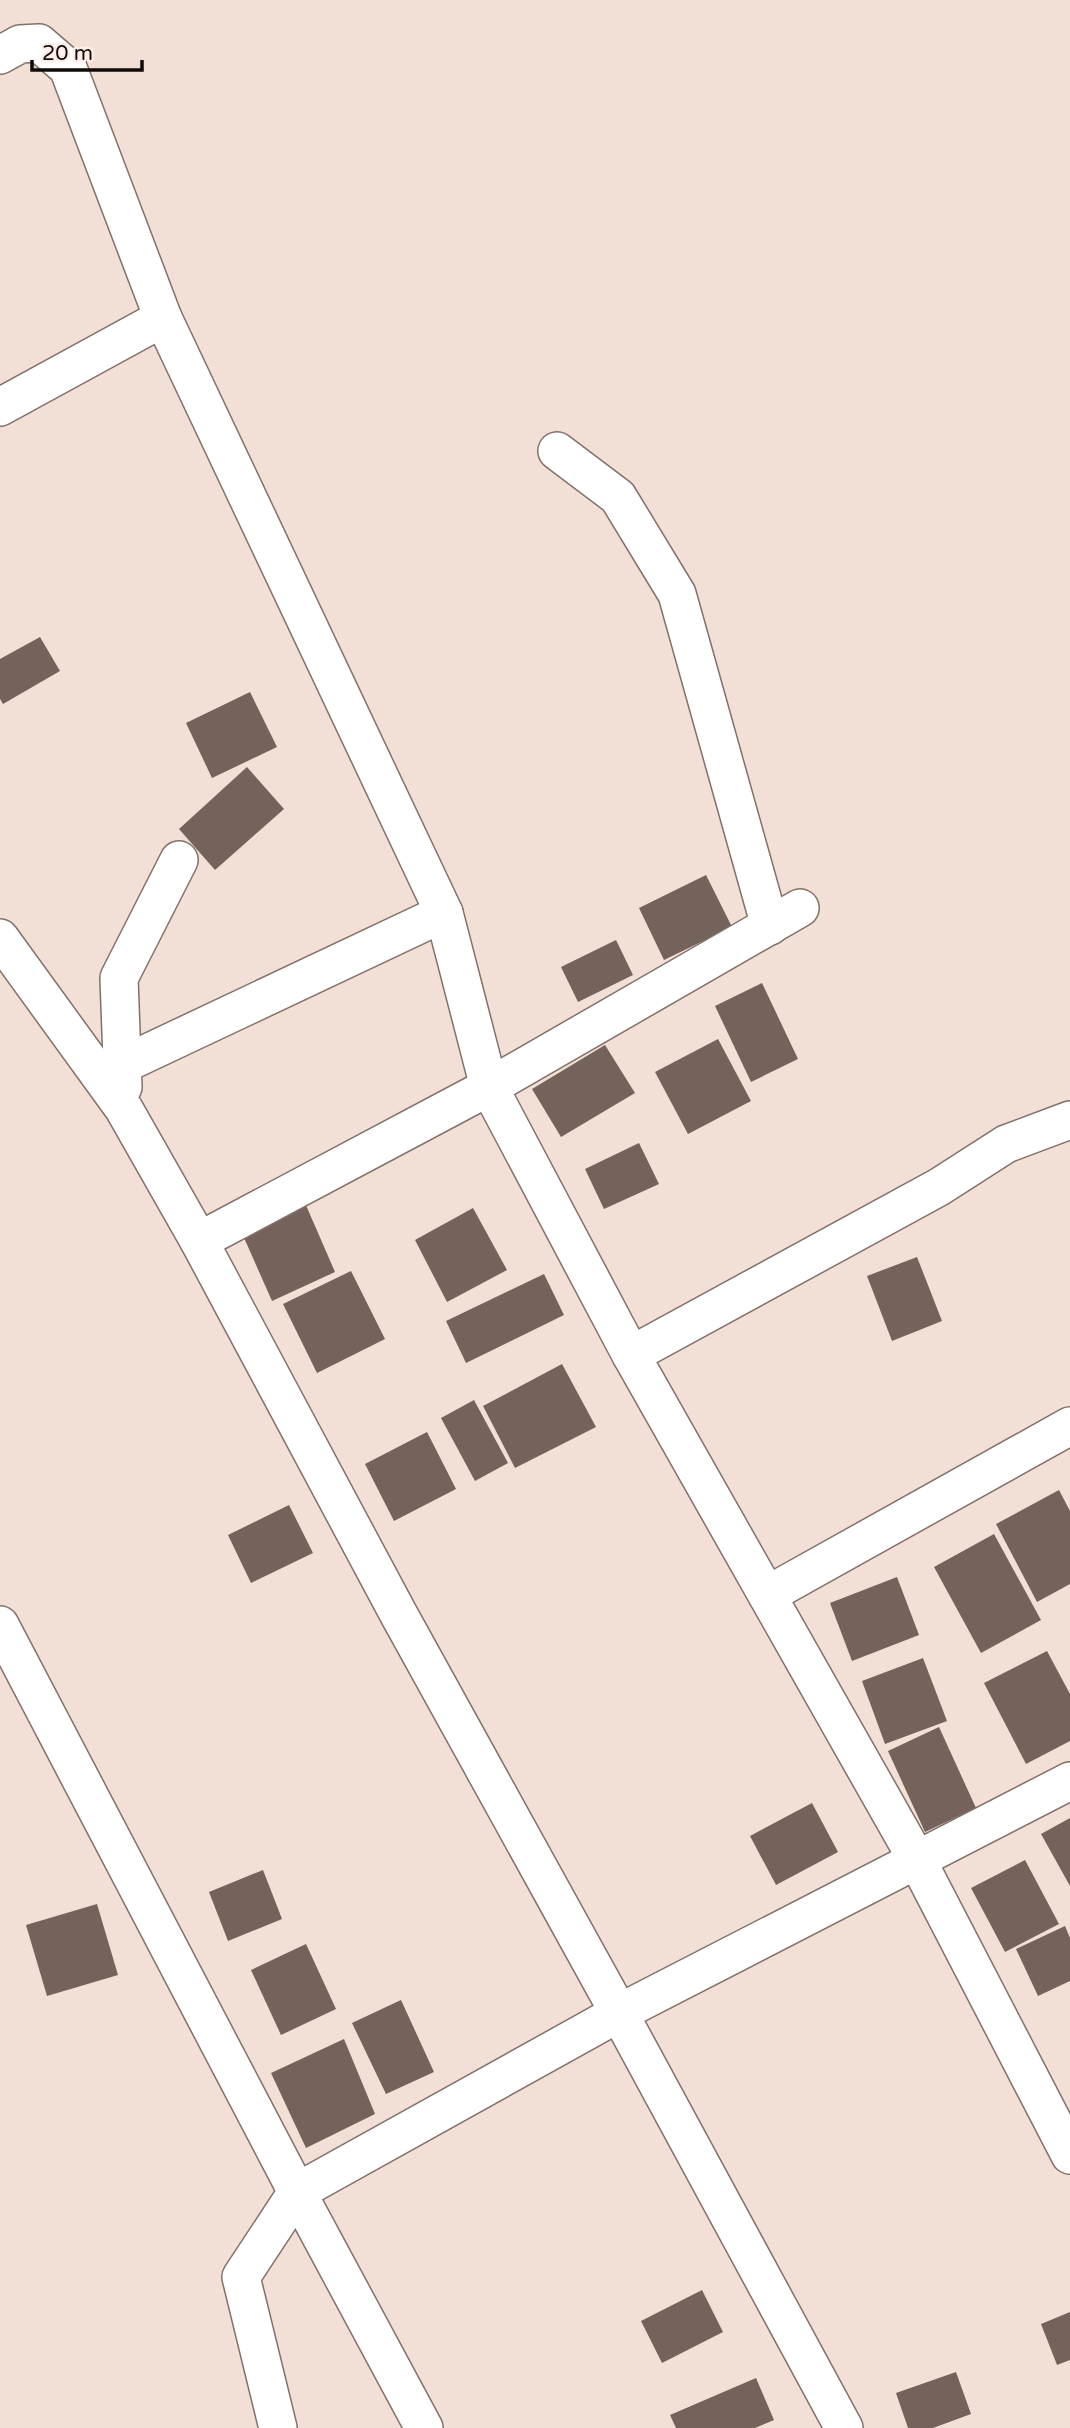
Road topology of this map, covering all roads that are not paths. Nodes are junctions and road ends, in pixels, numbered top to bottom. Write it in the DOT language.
graph roads {
  1 [pos="0,55"];
  2 [pos="163,318"];
  3 [pos="0,407"];
  4 [pos="557,451"];
  5 [pos="179,860"];
  6 [pos="444,913"];
  7 [pos="0,938"];
  8 [pos="122,1065"];
  9 [pos="489,1087"];
  10 [pos="124,1109"];
  11 [pos="1070,1120"];
  12 [pos="199,1241"];
  13 [pos="631,1354"];
  14 [pos="1070,1426"];
  15 [pos="767,1595"];
  16 [pos="0,1625"];
  17 [pos="1070,1781"];
  18 [pos="916,1858"];
  19 [pos="619,2013"];
  20 [pos="1070,2155"];
  21 [pos="297,2192"];
  22 [pos="278,2428"];
  23 [pos="424,2428"];
  24 [pos="844,2428"];
  1 -- 2 [label="street"];
  2 -- 3 [label="street"];
  2 -- 6 [label="street"];
  4 -- 9 [label="street"];
  5 -- 8 [label="street"];
  6 -- 8 [label="street"];
  6 -- 9 [label="street"];
  7 -- 10 [label="street"];
  8 -- 10 [label="street"];
  9 -- 12 [label="street"];
  9 -- 13 [label="street"];
  10 -- 12 [label="street"];
  11 -- 13 [label="street"];
  12 -- 19 [label="street"];
  13 -- 15 [label="street"];
  14 -- 15 [label="street"];
  15 -- 18 [label="street"];
  16 -- 21 [label="street"];
  17 -- 18 [label="street"];
  18 -- 19 [label="street"];
  18 -- 20 [label="street"];
  19 -- 21 [label="street"];
  19 -- 24 [label="street"];
  21 -- 22 [label="street"];
  21 -- 23 [label="street"];
}
